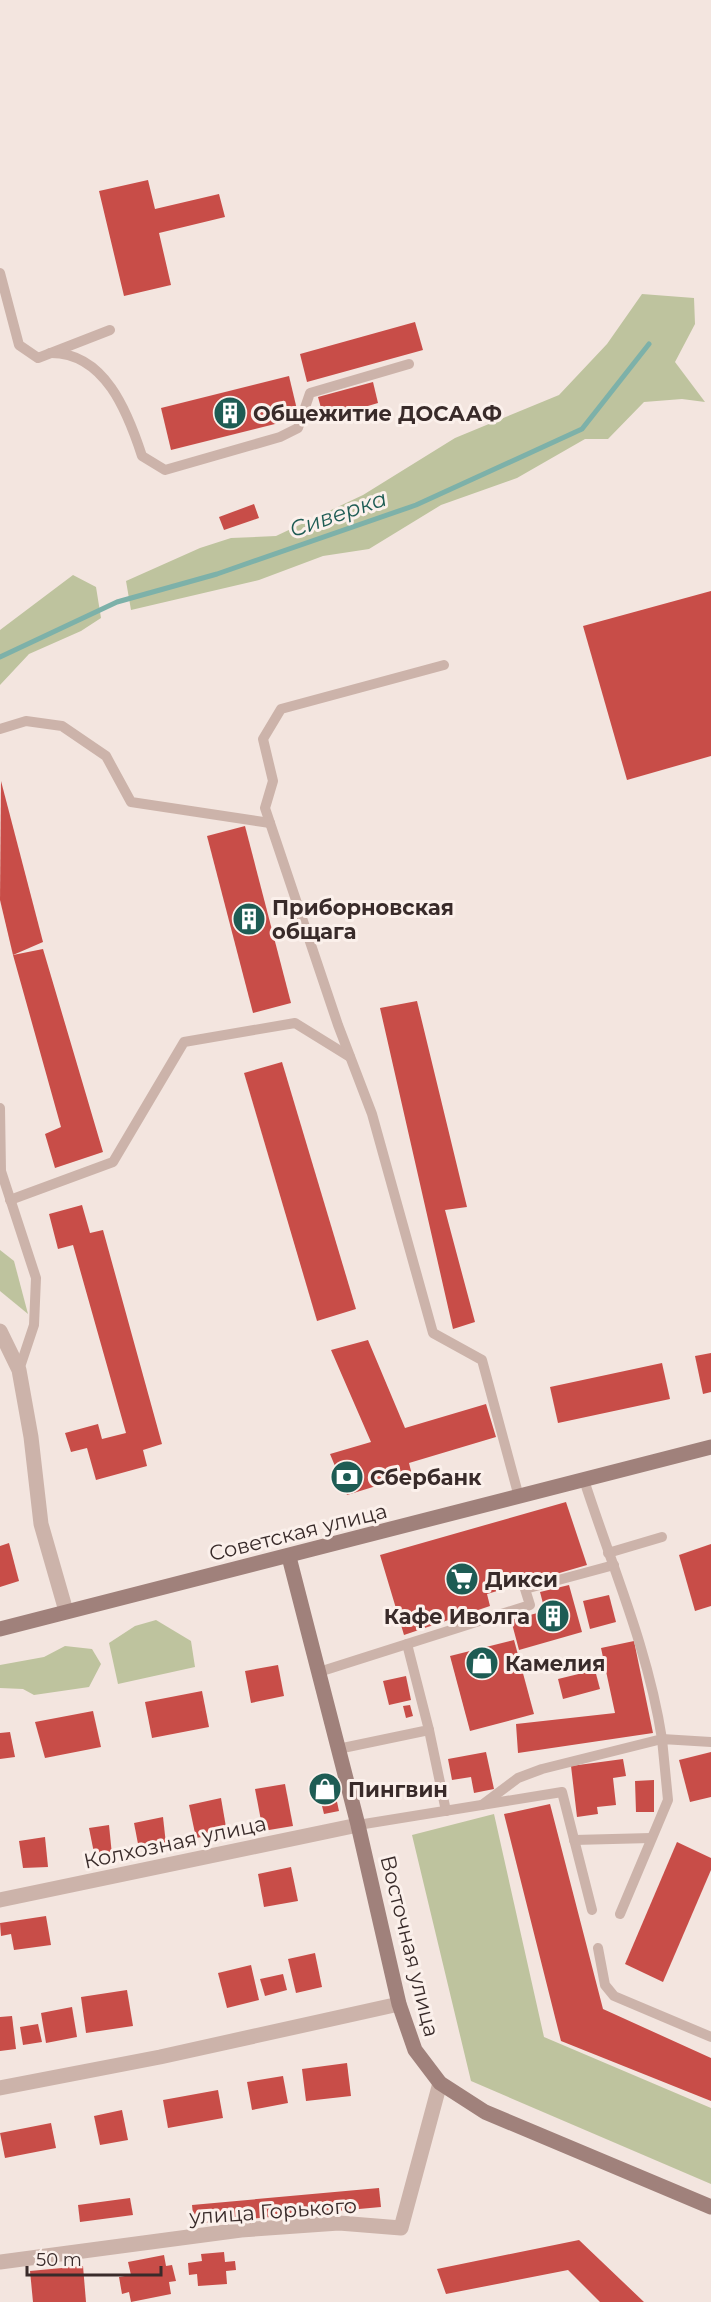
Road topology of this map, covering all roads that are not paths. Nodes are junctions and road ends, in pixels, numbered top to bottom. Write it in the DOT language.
graph roads {
  1 [pos="0,273"];
  2 [pos="110,330"];
  3 [pos="50,353"];
  4 [pos="409,364"];
  5 [pos="444,665"];
  6 [pos="0,729"];
  7 [pos="270,823"];
  8 [pos="350,1057"];
  9 [pos="0,1108"];
  10 [pos="10,1200"];
  11 [pos="0,1331"];
  12 [pos="20,1370"];
  13 [pos="711,1447"];
  14 [pos="584,1480"];
  15 [pos="519,1497"];
  16 [pos="662,1537"];
  17 [pos="608,1553"];
  18 [pos="289,1557"];
  19 [pos="614,1565"];
  20 [pos="66,1611"];
  21 [pos="0,1629"];
  22 [pos="407,1644"];
  23 [pos="319,1672"];
  24 [pos="429,1730"];
  25 [pos="662,1739"];
  26 [pos="711,1742"];
  27 [pos="339,1749"];
  28 [pos="482,1805"];
  29 [pos="446,1811"];
  30 [pos="358,1825"];
  31 [pos="651,1838"];
  32 [pos="574,1840"];
  33 [pos="0,1900"];
  34 [pos="592,1910"];
  35 [pos="620,1914"];
  36 [pos="598,1947"];
  37 [pos="399,2004"];
  38 [pos="711,2037"];
  39 [pos="440,2083"];
  40 [pos="0,2088"];
  41 [pos="711,2207"];
  42 [pos="0,2262"];
  1 -- 3 [label="lane"];
  2 -- 3 [label="lane"];
  3 -- 4 [label="lane"];
  5 -- 7 [label="lane"];
  6 -- 7 [label="lane"];
  7 -- 8 [label="lane"];
  8 -- 10 [label="lane"];
  8 -- 15 [label="lane"];
  9 -- 10 [label="lane"];
  10 -- 12 [label="lane"];
  11 -- 12 [label="street"];
  12 -- 20 [label="street"];
  13 -- 14 [label="main road, Советская улица"];
  14 -- 15 [label="main road, Советская улица"];
  14 -- 17 [label="lane"];
  15 -- 18 [label="main road, Советская улица"];
  16 -- 17 [label="lane"];
  17 -- 19 [label="lane"];
  18 -- 20 [label="main road, Советская улица"];
  18 -- 23 [label="main road, Восточная улица"];
  19 -- 22 [label="lane"];
  19 -- 25 [label="lane"];
  20 -- 21 [label="main road, Советская улица"];
  22 -- 23 [label="lane"];
  22 -- 24 [label="lane"];
  23 -- 27 [label="main road, Восточная улица"];
  24 -- 27 [label="lane"];
  24 -- 29 [label="lane"];
  25 -- 26 [label="lane"];
  25 -- 28 [label="lane"];
  25 -- 31 [label="lane"];
  27 -- 30 [label="main road, Восточная улица"];
  28 -- 29 [label="lane"];
  28 -- 32 [label="lane"];
  29 -- 30 [label="lane"];
  30 -- 33 [label="street, Колхозная улица"];
  30 -- 37 [label="main road, Восточная улица"];
  31 -- 32 [label="lane"];
  31 -- 35 [label="lane"];
  32 -- 34 [label="lane"];
  36 -- 38 [label="lane"];
  37 -- 39 [label="main road, Восточная улица"];
  37 -- 40 [label="street"];
  39 -- 41 [label="main road, Восточная улица"];
  39 -- 42 [label="street, улица Горького"];
}
